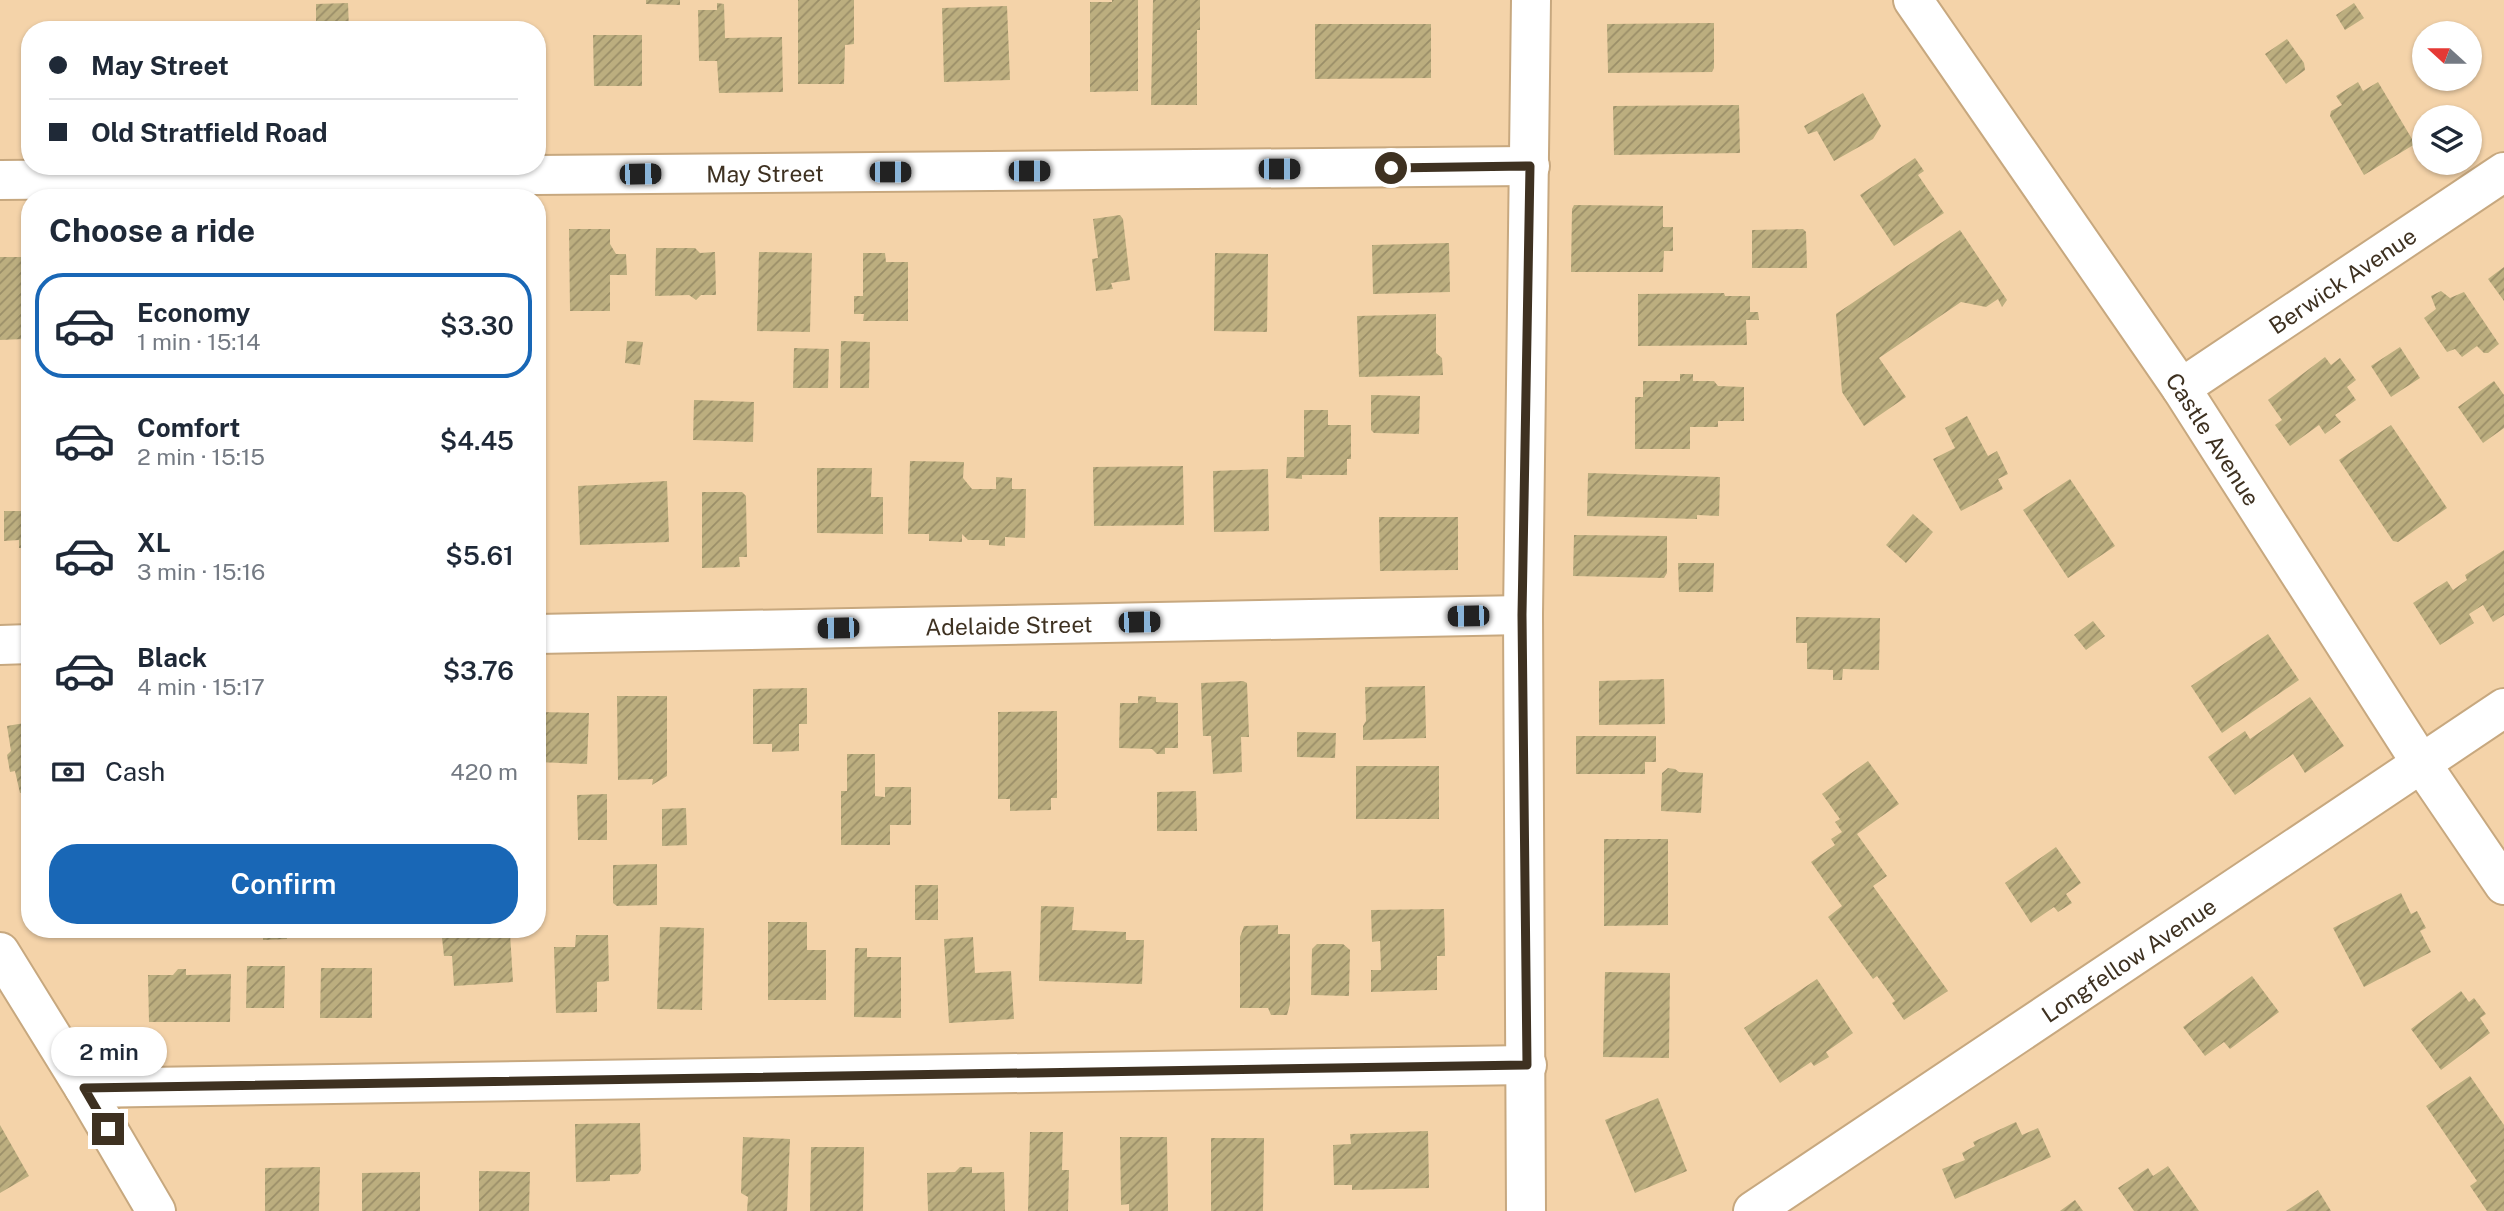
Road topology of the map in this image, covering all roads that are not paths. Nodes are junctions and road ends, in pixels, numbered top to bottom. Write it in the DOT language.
graph roads {
  1 [pos="1531,0"];
  2 [pos="1913,0"];
  3 [pos="1530,166"];
  4 [pos="2504,172"];
  5 [pos="0,180"];
  6 [pos="2181,388"];
  7 [pos="1522,615"];
  8 [pos="546,634"];
  9 [pos="21,644"];
  10 [pos="0,645"];
  11 [pos="2504,708"];
  12 [pos="2421,763"];
  13 [pos="2504,885"];
  14 [pos="2,961"];
  15 [pos="1527,1065"];
  16 [pos="84,1088"];
  17 [pos="156,1211"];
  18 [pos="1527,1211"];
  19 [pos="1753,1211"];
  1 -- 3 [label="street"];
  2 -- 6 [label="street, Castle Avenue"];
  3 -- 5 [label="street, May Street"];
  3 -- 7 [label="street"];
  4 -- 6 [label="street, Berwick Avenue"];
  6 -- 12 [label="street, Castle Avenue"];
  7 -- 8 [label="street, Adelaide Street"];
  7 -- 15 [label="street"];
  9 -- 10 [label="street"];
  11 -- 12 [label="street, Longfellow Avenue"];
  12 -- 13 [label="street, Castle Avenue"];
  12 -- 19 [label="street, Longfellow Avenue"];
  14 -- 16 [label="street"];
  15 -- 16 [label="street"];
  15 -- 18 [label="street"];
  16 -- 17 [label="street"];
}
